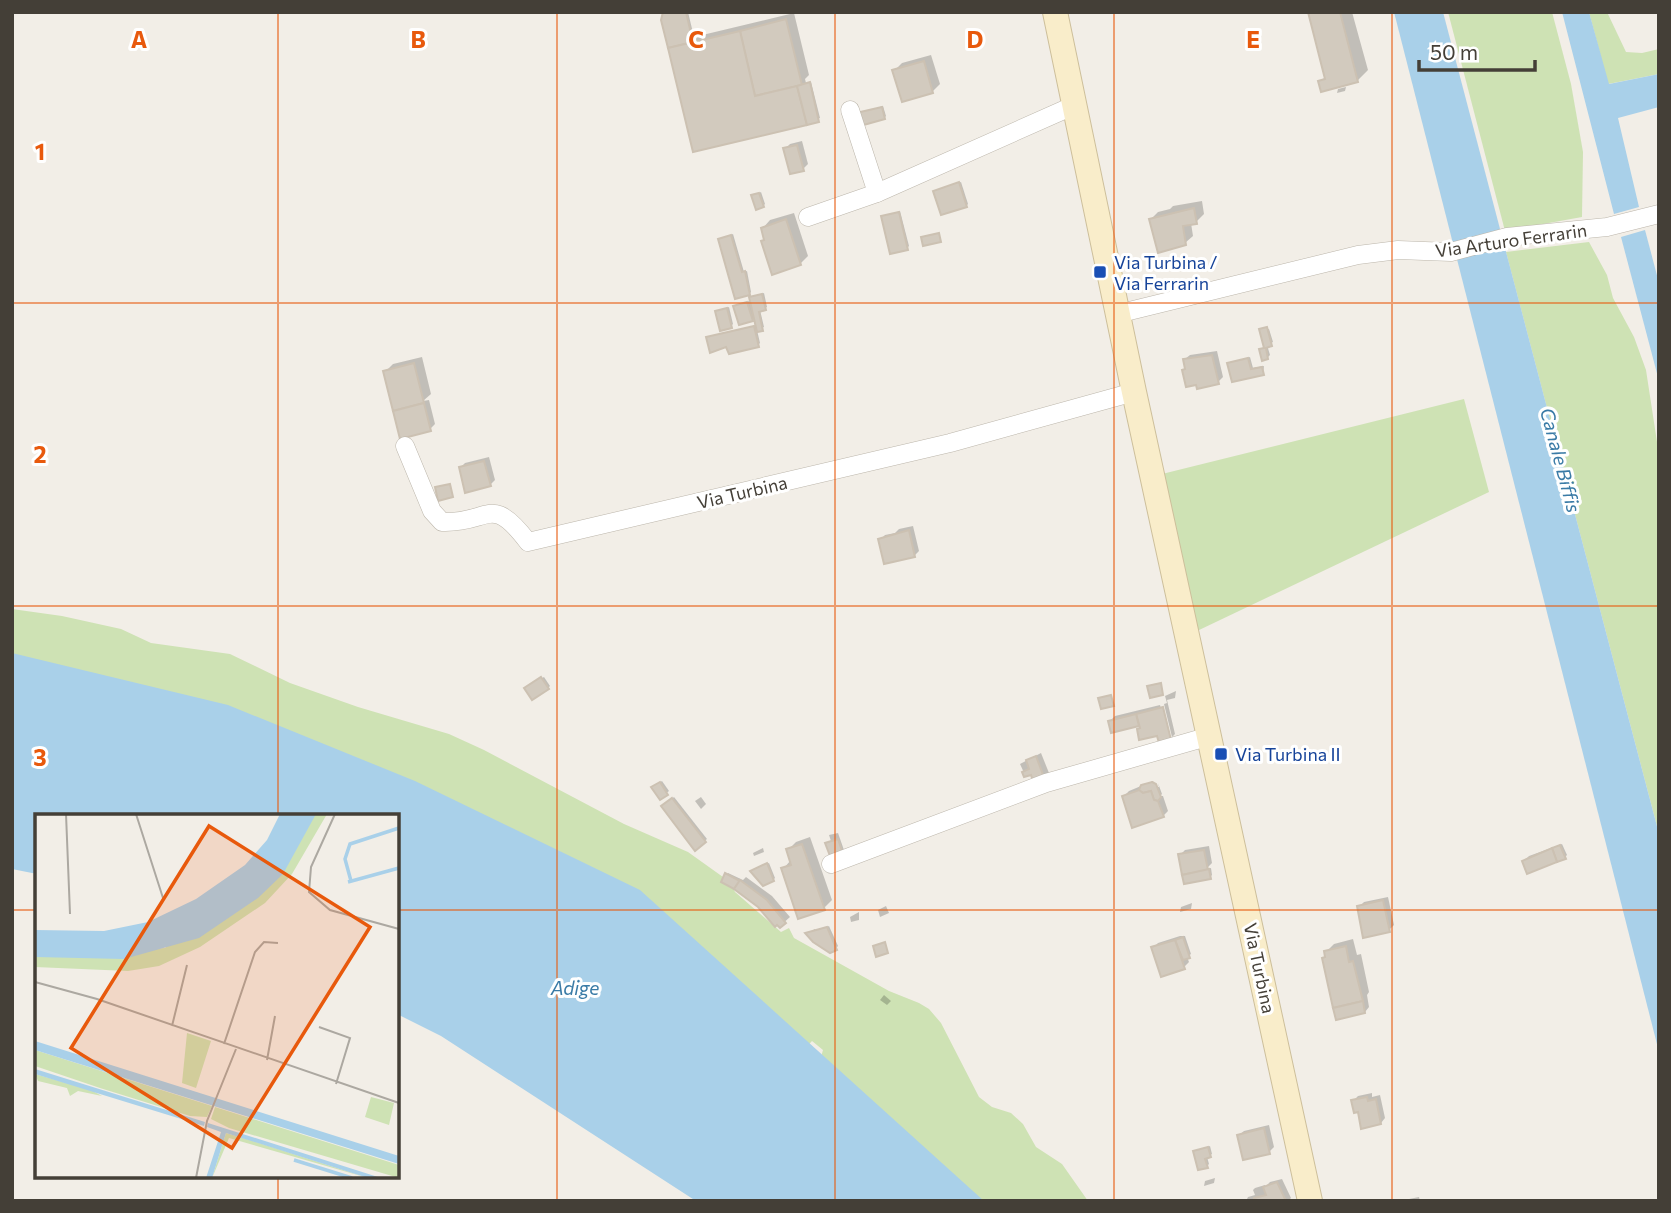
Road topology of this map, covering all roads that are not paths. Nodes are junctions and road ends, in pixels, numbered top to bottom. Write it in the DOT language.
graph roads {
  1 [pos="1055,12"];
  2 [pos="1075,105"];
  3 [pos="850,110"];
  4 [pos="877,193"];
  5 [pos="1659,214"];
  6 [pos="808,217"];
  7 [pos="1117,314"];
  8 [pos="1133,392"];
  9 [pos="405,446"];
  10 [pos="1210,736"];
  11 [pos="831,864"];
  12 [pos="1310,1201"];
  1 -- 2 [label="street, Via Turbina"];
  2 -- 4 [label="street"];
  2 -- 7 [label="street, Via Turbina"];
  3 -- 4 [label="street"];
  4 -- 6 [label="street"];
  5 -- 7 [label="street, Via Arturo Ferrarin"];
  7 -- 8 [label="street, Via Turbina"];
  8 -- 9 [label="street, Via Turbina"];
  8 -- 10 [label="street, Via Turbina"];
  10 -- 11 [label="street"];
  10 -- 12 [label="street, Via Turbina"];
}
